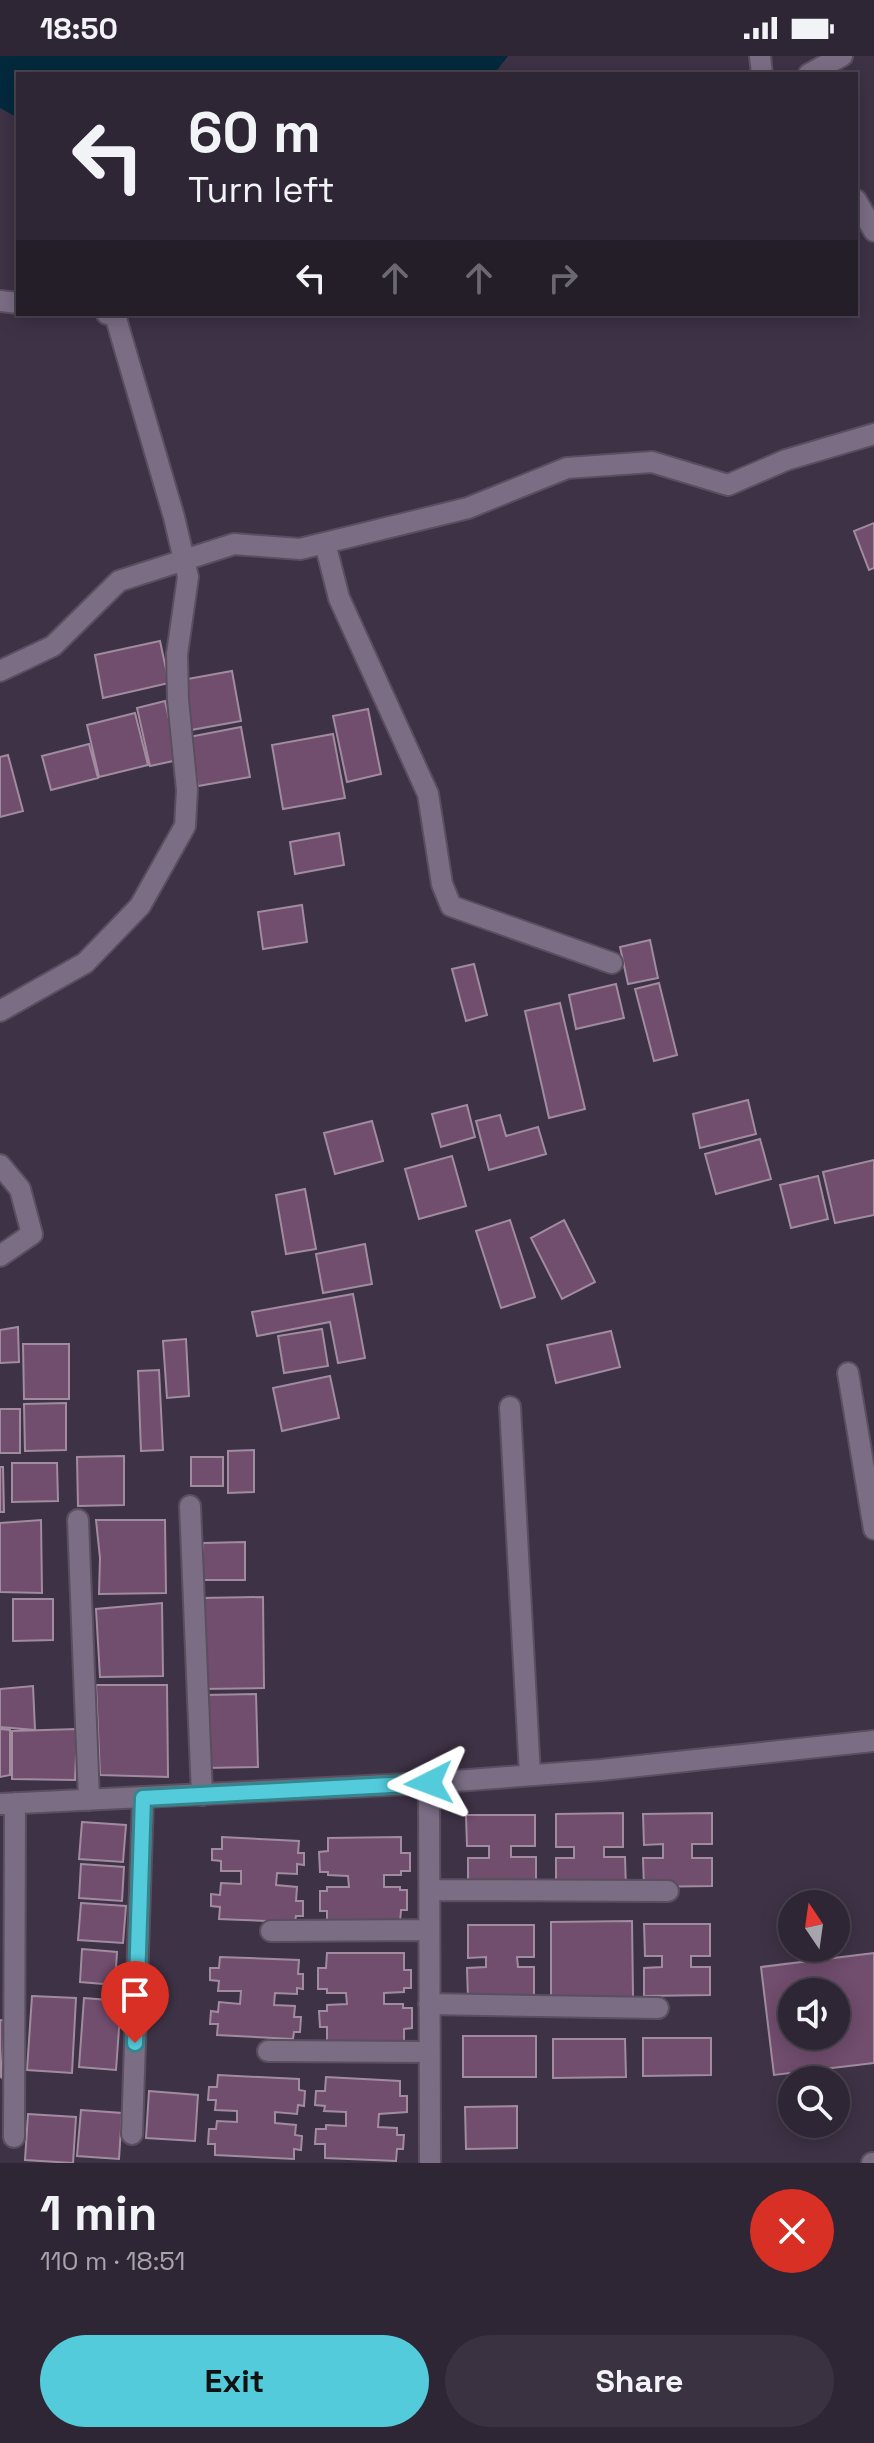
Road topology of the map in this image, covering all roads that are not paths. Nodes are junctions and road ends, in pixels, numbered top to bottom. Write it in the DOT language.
graph roads {
  1 [pos="842,56"];
  2 [pos="813,72"];
  3 [pos="858,203"];
  4 [pos="874,231"];
  5 [pos="117,316"];
  6 [pos="874,434"];
  7 [pos="325,543"];
  8 [pos="184,559"];
  9 [pos="0,671"];
  10 [pos="612,963"];
  11 [pos="0,1011"];
  12 [pos="0,1165"];
  13 [pos="0,1256"];
  14 [pos="848,1373"];
  15 [pos="510,1407"];
  16 [pos="190,1506"];
  17 [pos="78,1520"];
  18 [pos="874,1529"];
  19 [pos="874,1741"];
  20 [pos="530,1775"];
  21 [pos="429,1783"];
  22 [pos="202,1795"];
  23 [pos="143,1798"];
  24 [pos="89,1800"];
  25 [pos="8,1804"];
  26 [pos="430,1890"];
  27 [pos="668,1891"];
  28 [pos="429,1930"];
  29 [pos="271,1931"];
  30 [pos="429,2004"];
  31 [pos="658,2008"];
  32 [pos="268,2051"];
  33 [pos="429,2052"];
  34 [pos="132,2134"];
  35 [pos="14,2137"];
  36 [pos="430,2163"];
  1 -- 2 [label="street"];
  3 -- 4 [label="street"];
  5 -- 8 [label="street"];
  6 -- 7 [label="street"];
  7 -- 8 [label="street"];
  7 -- 10 [label="street"];
  8 -- 9 [label="street"];
  8 -- 11 [label="street"];
  12 -- 13 [label="street"];
  14 -- 18 [label="street"];
  15 -- 20 [label="street"];
  16 -- 22 [label="street"];
  17 -- 24 [label="street"];
  19 -- 20 [label="street"];
  20 -- 21 [label="street"];
  21 -- 22 [label="street"];
  21 -- 26 [label="street"];
  22 -- 23 [label="street"];
  23 -- 24 [label="street"];
  23 -- 34 [label="street"];
  24 -- 25 [label="street"];
  25 -- 35 [label="street"];
  26 -- 27 [label="street"];
  26 -- 28 [label="street"];
  28 -- 29 [label="street"];
  28 -- 30 [label="street"];
  30 -- 31 [label="street"];
  30 -- 33 [label="street"];
  32 -- 33 [label="street"];
  33 -- 36 [label="street"];
}
